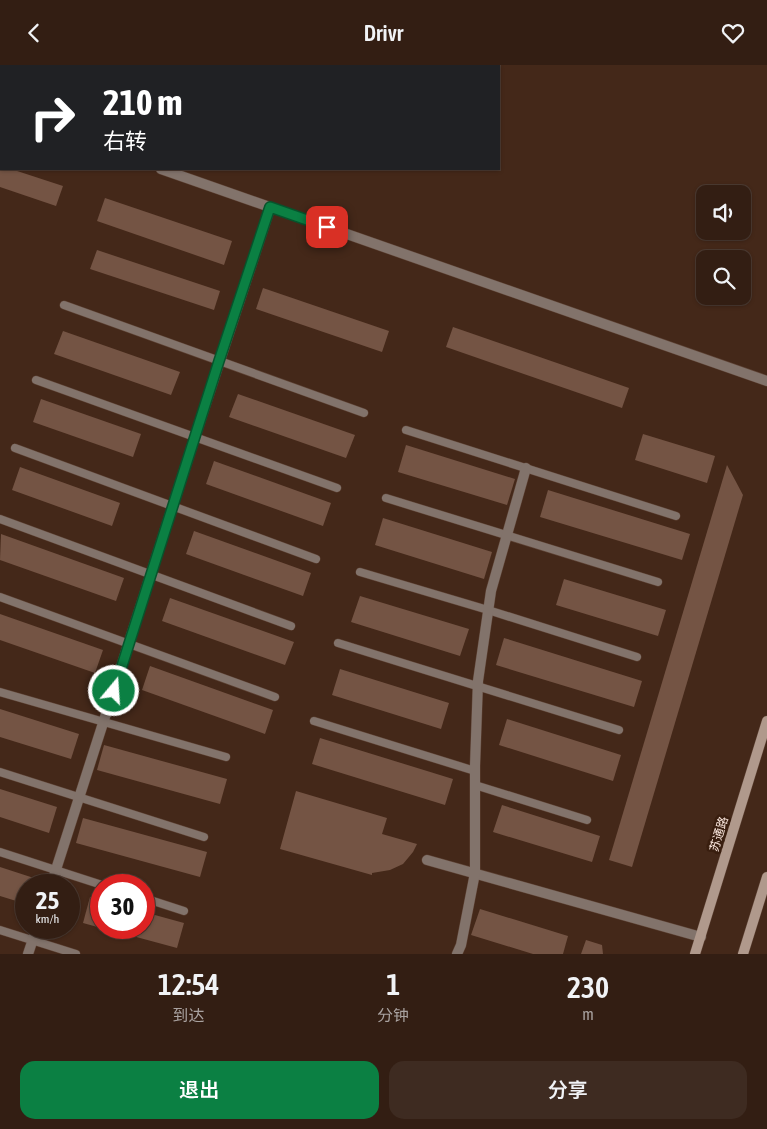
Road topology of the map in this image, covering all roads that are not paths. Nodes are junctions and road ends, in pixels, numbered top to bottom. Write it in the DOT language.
graph roads {
  1 [pos="164,170"];
  2 [pos="270,207"];
  3 [pos="64,305"];
  4 [pos="219,361"];
  5 [pos="36,380"];
  6 [pos="767,381"];
  7 [pos="364,413"];
  8 [pos="406,430"];
  9 [pos="196,439"];
  10 [pos="15,448"];
  11 [pos="526,468"];
  12 [pos="337,488"];
  13 [pos="386,498"];
  14 [pos="173,507"];
  15 [pos="676,516"];
  16 [pos="0,519"];
  17 [pos="507,535"];
  18 [pos="316,559"];
  19 [pos="360,573"];
  20 [pos="152,574"];
  21 [pos="658,582"];
  22 [pos="0,597"];
  23 [pos="488,610"];
  24 [pos="291,626"];
  25 [pos="338,643"];
  26 [pos="129,644"];
  27 [pos="637,657"];
  28 [pos="478,687"];
  29 [pos="0,692"];
  30 [pos="275,697"];
  31 [pos="314,721"];
  32 [pos="767,721"];
  33 [pos="103,723"];
  34 [pos="619,731"];
  35 [pos="226,757"];
  36 [pos="475,771"];
  37 [pos="0,772"];
  38 [pos="475,785"];
  39 [pos="80,797"];
  40 [pos="587,820"];
  41 [pos="204,837"];
  42 [pos="0,852"];
  43 [pos="427,859"];
  44 [pos="56,870"];
  45 [pos="475,873"];
  46 [pos="55,874"];
  47 [pos="767,877"];
  48 [pos="90,881"];
  49 [pos="155,902"];
  50 [pos="184,911"];
  51 [pos="0,930"];
  52 [pos="701,937"];
  53 [pos="33,940"];
  54 [pos="28,954"];
  55 [pos="76,954"];
  56 [pos="457,954"];
  57 [pos="695,954"];
  58 [pos="743,954"];
  1 -- 2 [label="street"];
  2 -- 4 [label="street"];
  2 -- 6 [label="street"];
  3 -- 4 [label="lane"];
  4 -- 7 [label="lane"];
  4 -- 9 [label="street"];
  5 -- 9 [label="lane"];
  8 -- 11 [label="lane"];
  9 -- 12 [label="lane"];
  9 -- 14 [label="street"];
  10 -- 14 [label="lane"];
  11 -- 15 [label="lane"];
  11 -- 17 [label="street"];
  13 -- 17 [label="lane"];
  14 -- 18 [label="lane"];
  14 -- 20 [label="street"];
  16 -- 20 [label="lane"];
  17 -- 21 [label="lane"];
  17 -- 23 [label="street"];
  19 -- 23 [label="lane"];
  20 -- 24 [label="lane"];
  20 -- 26 [label="street"];
  22 -- 26 [label="lane"];
  23 -- 27 [label="lane"];
  23 -- 28 [label="street"];
  25 -- 28 [label="lane"];
  26 -- 30 [label="lane"];
  26 -- 33 [label="street"];
  28 -- 34 [label="lane"];
  28 -- 36 [label="street"];
  29 -- 33 [label="lane"];
  31 -- 36 [label="lane"];
  32 -- 52 [label="main road, 苏通路"];
  33 -- 35 [label="lane"];
  33 -- 39 [label="street"];
  36 -- 38 [label="street"];
  37 -- 39 [label="lane"];
  38 -- 40 [label="lane"];
  38 -- 45 [label="street"];
  39 -- 41 [label="lane"];
  39 -- 44 [label="street"];
  42 -- 44 [label="lane"];
  43 -- 45 [label="street"];
  44 -- 46 [label="street"];
  44 -- 48 [label="lane"];
  45 -- 52 [label="street"];
  45 -- 56 [label="street"];
  47 -- 58 [label="main road"];
  49 -- 50 [label="lane"];
  51 -- 53 [label="lane"];
  52 -- 57 [label="main road, 苏通路"];
  53 -- 54 [label="street"];
  53 -- 55 [label="lane"];
}
